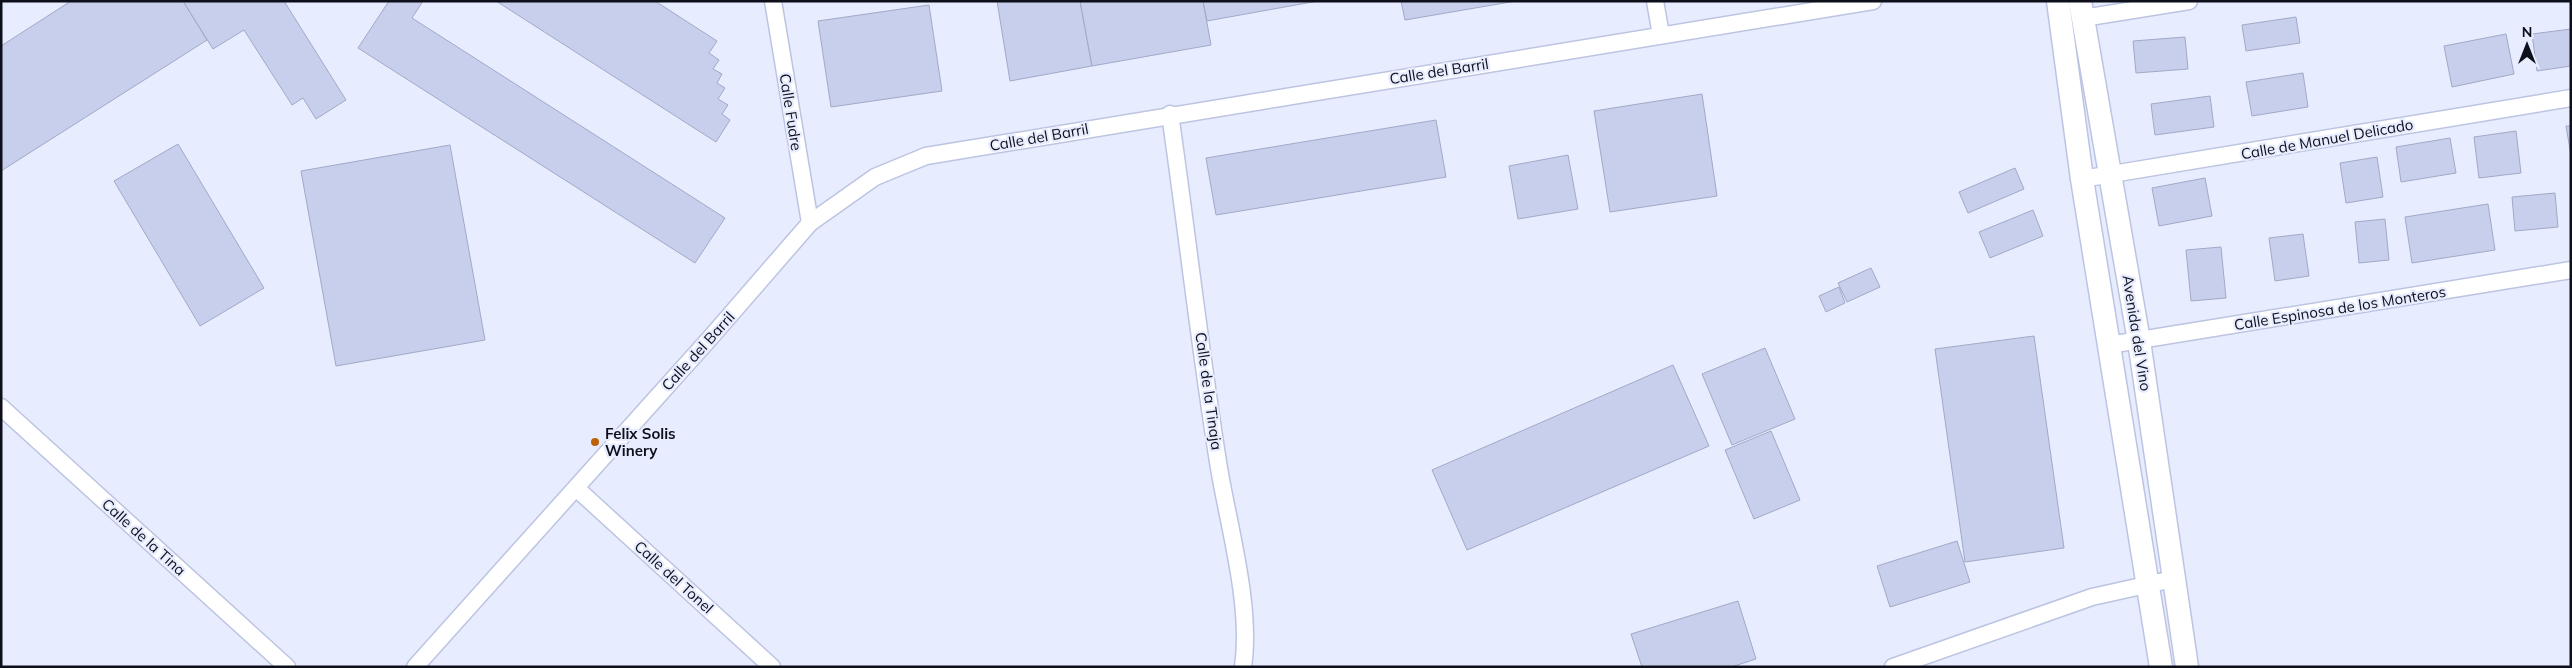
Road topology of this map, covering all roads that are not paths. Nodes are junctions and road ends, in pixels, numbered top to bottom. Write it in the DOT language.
graph roads {
  1 [pos="773,1"];
  2 [pos="1655,1"];
  3 [pos="1872,1"];
  4 [pos="2058,1"];
  5 [pos="2189,1"];
  6 [pos="2082,10"];
  7 [pos="1661,35"];
  8 [pos="2571,98"];
  9 [pos="1170,114"];
  10 [pos="2110,176"];
  11 [pos="2082,179"];
  12 [pos="810,223"];
  13 [pos="2571,270"];
  14 [pos="2139,341"];
  15 [pos="2109,345"];
  16 [pos="1,407"];
  17 [pos="576,488"];
  18 [pos="2172,580"];
  19 [pos="2148,585"];
  20 [pos="287,667"];
  21 [pos="415,667"];
  22 [pos="772,667"];
  23 [pos="1243,667"];
  24 [pos="1893,667"];
  25 [pos="2161,667"];
  26 [pos="2186,667"];
  1 -- 12 [label="street, Calle Fudre"];
  2 -- 7 [label="street"];
  3 -- 7 [label="street, Calle del Barril"];
  4 -- 11 [label="street, Avenida del Vino"];
  5 -- 6 [label="street"];
  6 -- 10 [label="street, Avenida del Vino"];
  7 -- 9 [label="street, Calle del Barril"];
  8 -- 10 [label="street, Calle de Manuel Delicado"];
  9 -- 12 [label="street, Calle del Barril"];
  9 -- 23 [label="street, Calle de la Tinaja"];
  10 -- 11 [label="street, Calle de Manuel Delicado"];
  10 -- 14 [label="street, Avenida del Vino"];
  11 -- 15 [label="street, Avenida del Vino"];
  12 -- 17 [label="street, Calle del Barril"];
  13 -- 14 [label="street, Calle Espinosa de los Monteros"];
  14 -- 15 [label="street, Calle Espinosa de los Monteros"];
  14 -- 18 [label="street, Avenida del Vino"];
  15 -- 19 [label="street, Avenida del Vino"];
  16 -- 20 [label="street, Calle de la Tina"];
  17 -- 21 [label="street, Calle del Barril"];
  17 -- 22 [label="street, Calle del Tonel"];
  18 -- 19 [label="street"];
  18 -- 26 [label="street, Avenida del Vino"];
  19 -- 24 [label="street"];
  19 -- 25 [label="street, Avenida del Vino"];
}
